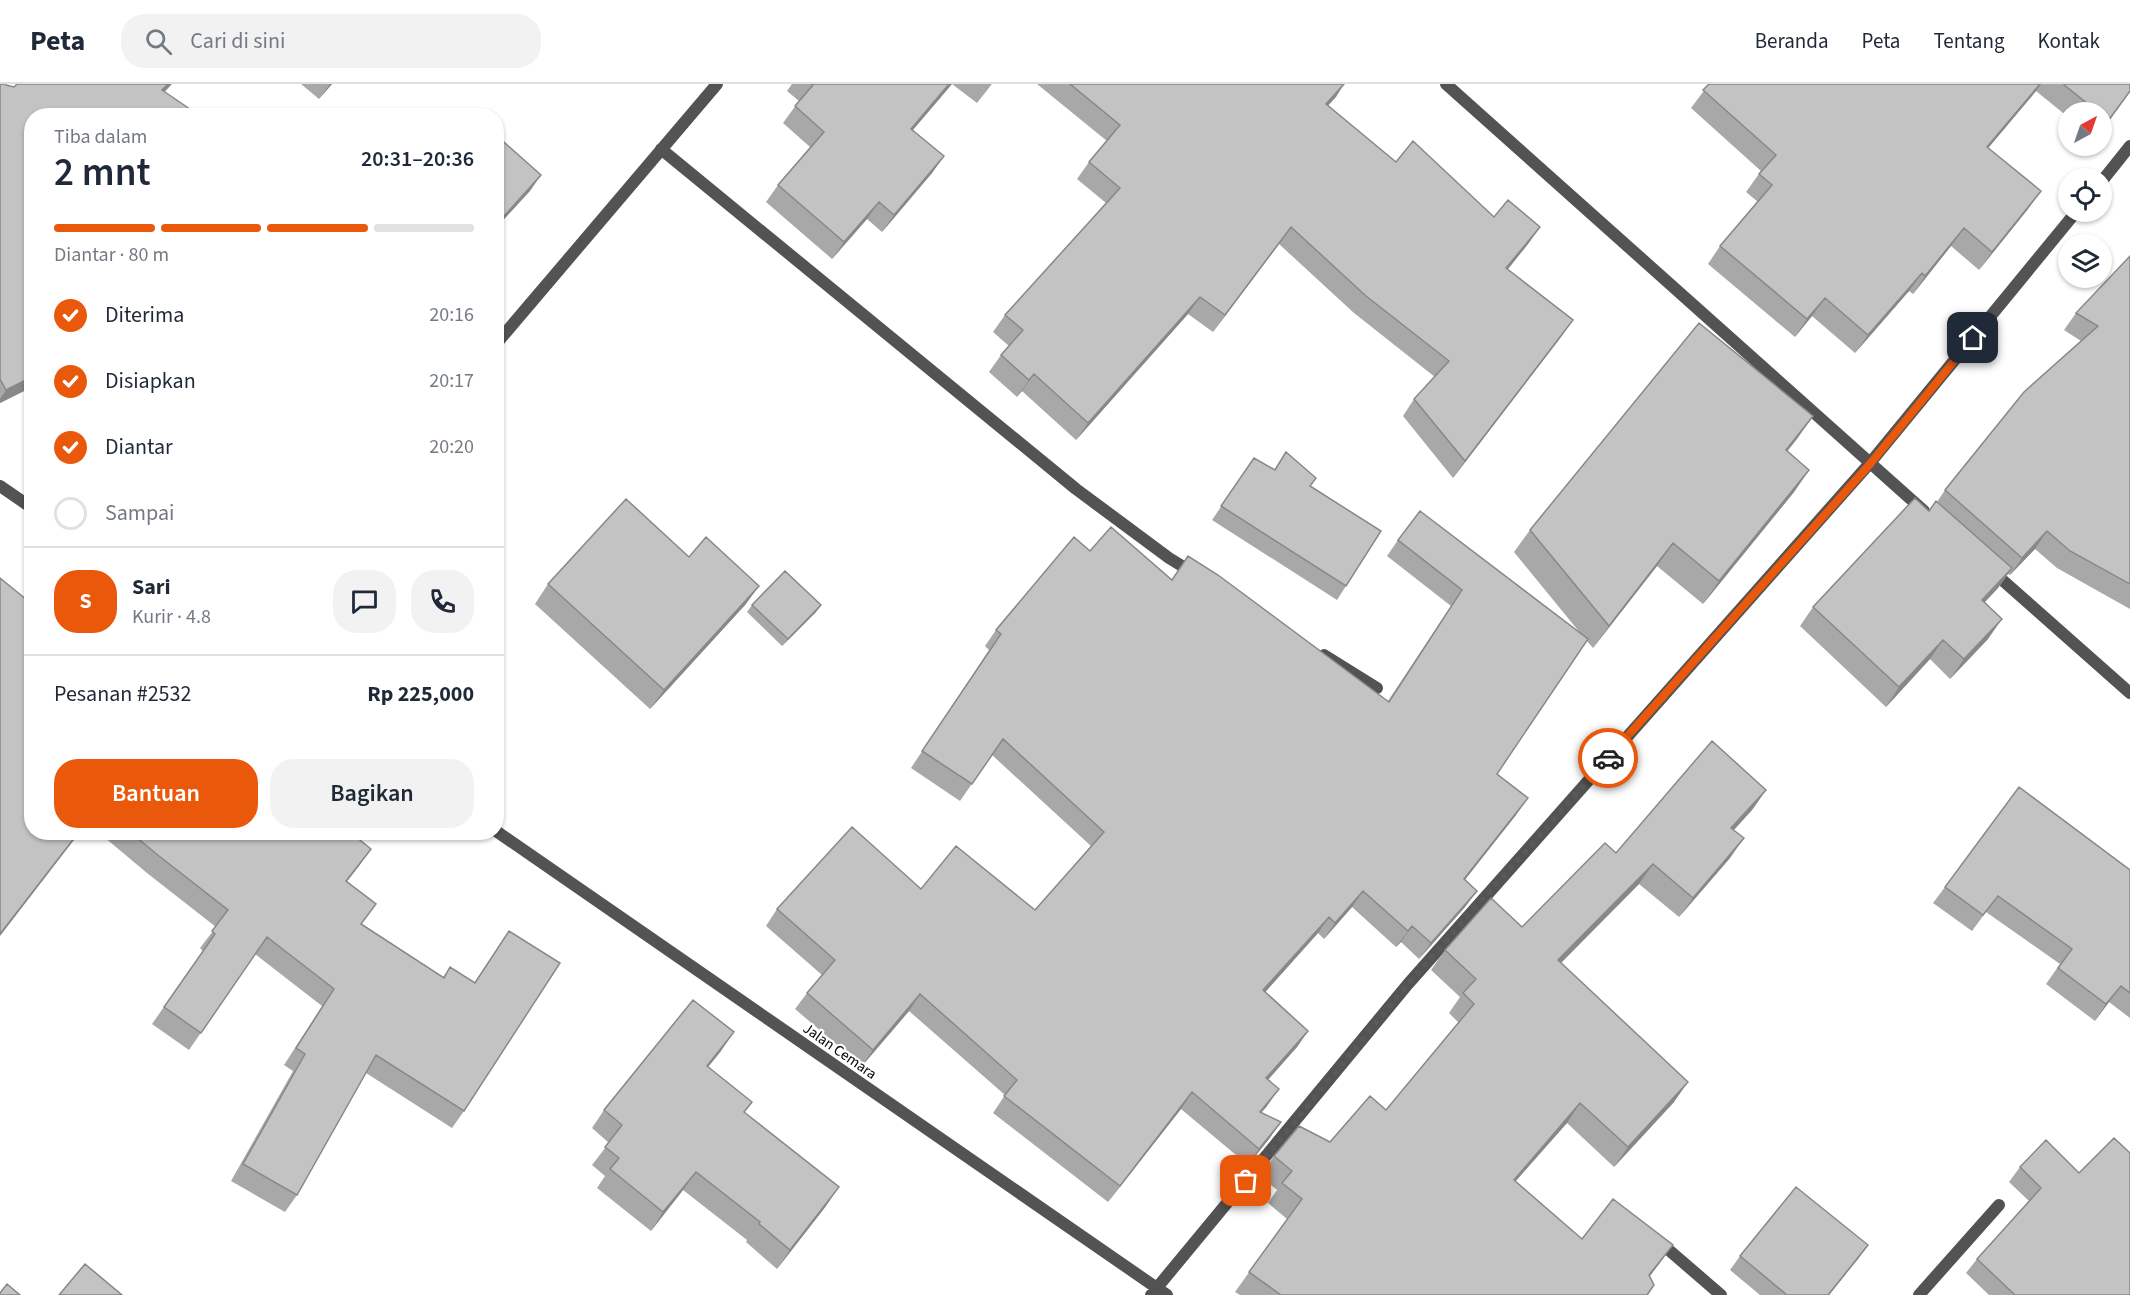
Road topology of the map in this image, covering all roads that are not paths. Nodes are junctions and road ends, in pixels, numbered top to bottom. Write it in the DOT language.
graph roads {
  1 [pos="717,84"];
  2 [pos="1446,84"];
  3 [pos="2130,146"];
  4 [pos="661,149"];
  5 [pos="2112,168"];
  6 [pos="2068,222"];
  7 [pos="504,335"];
  8 [pos="1870,464"];
  9 [pos="0,486"];
  10 [pos="24,502"];
  11 [pos="1932,519"];
  12 [pos="1977,558"];
  13 [pos="1208,583"];
  14 [pos="1317,651"];
  15 [pos="1377,688"];
  16 [pos="2130,693"];
  17 [pos="504,837"];
  18 [pos="1999,1205"];
  19 [pos="1670,1251"];
  20 [pos="1158,1293"];
  21 [pos="1721,1295"];
  22 [pos="1919,1295"];
  1 -- 4 [label="street"];
  2 -- 8 [label="street"];
  3 -- 5 [label="street"];
  4 -- 7 [label="street"];
  4 -- 13 [label="street"];
  6 -- 8 [label="street"];
  8 -- 11 [label="street"];
  8 -- 20 [label="street"];
  9 -- 10 [label="street"];
  12 -- 16 [label="street"];
  14 -- 15 [label="street"];
  17 -- 20 [label="street, Jalan Cemara"];
  18 -- 22 [label="street"];
  19 -- 21 [label="street"];
}
